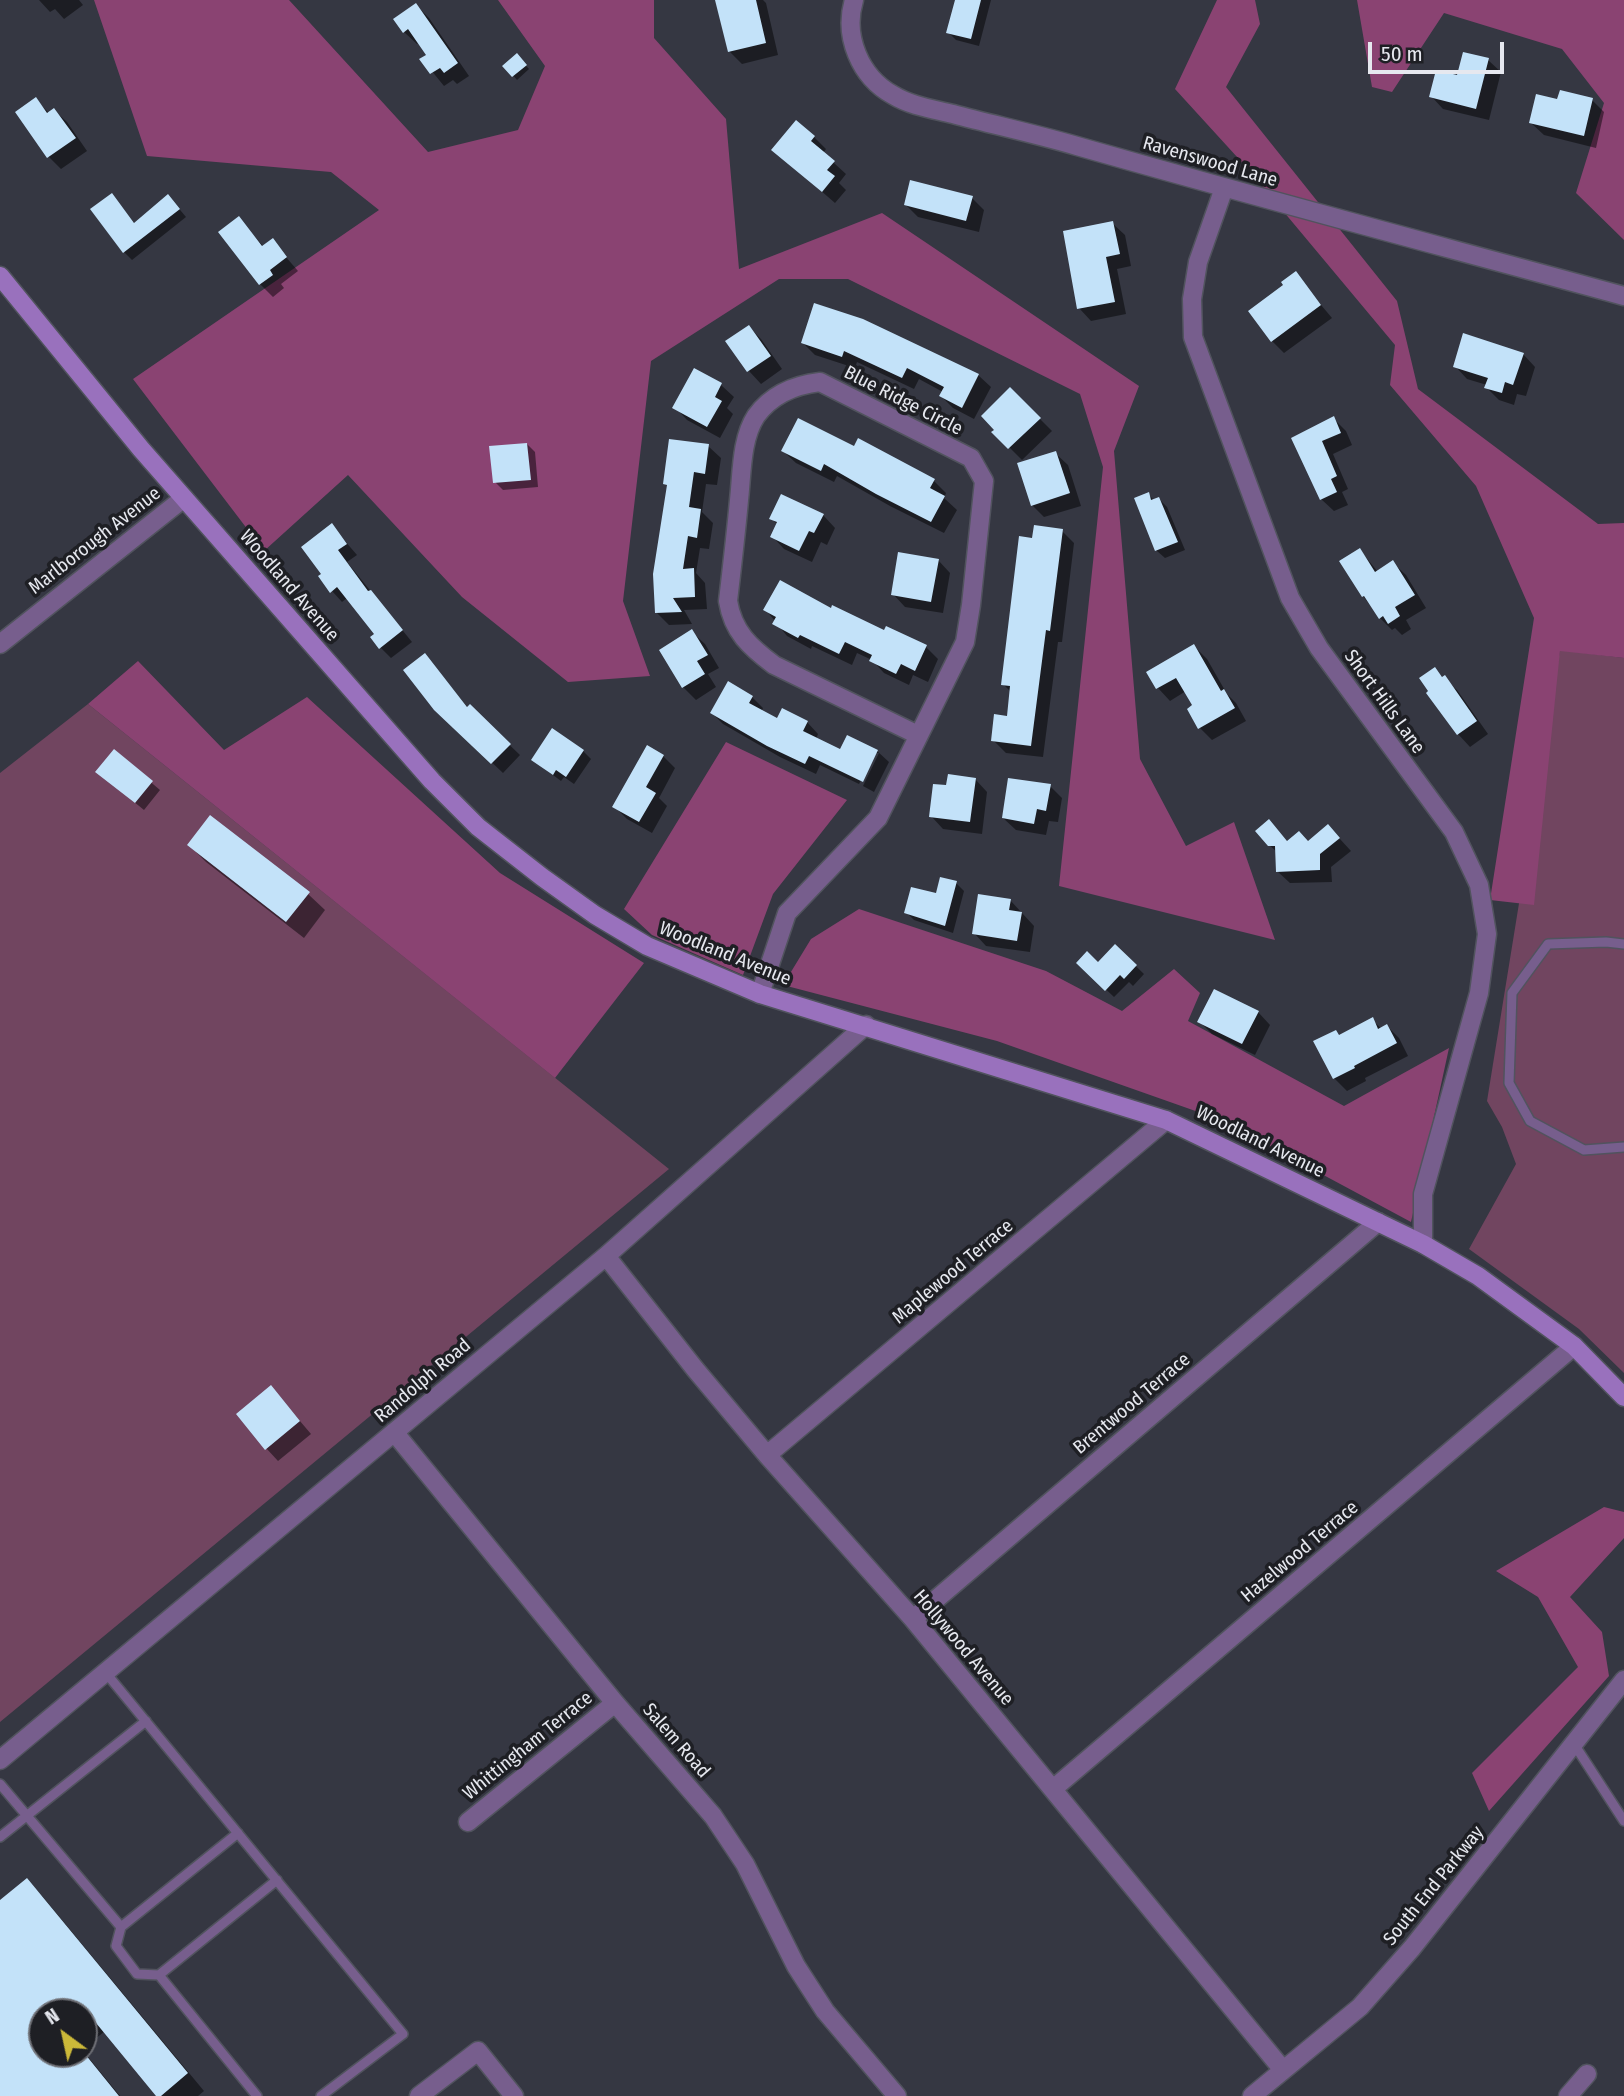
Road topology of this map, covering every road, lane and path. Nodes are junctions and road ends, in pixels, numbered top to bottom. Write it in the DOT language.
graph roads {
  1 [pos="854,0"];
  2 [pos="1224,188"];
  3 [pos="2,283"];
  4 [pos="1624,296"];
  5 [pos="184,498"];
  6 [pos="0,644"];
  7 [pos="918,735"];
  8 [pos="1624,944"];
  9 [pos="760,994"];
  10 [pos="866,1025"];
  11 [pos="1166,1120"];
  12 [pos="1624,1147"];
  13 [pos="1378,1222"];
  14 [pos="1423,1244"];
  15 [pos="606,1256"];
  16 [pos="1574,1346"];
  17 [pos="1624,1397"];
  18 [pos="394,1432"];
  19 [pos="767,1455"];
  20 [pos="913,1619"];
  21 [pos="106,1673"];
  22 [pos="1624,1680"];
  23 [pos="615,1703"];
  24 [pos="146,1721"];
  25 [pos="1574,1744"];
  26 [pos="0,1760"];
  27 [pos="0,1784"];
  28 [pos="1053,1789"];
  29 [pos="27,1815"];
  30 [pos="1624,1821"];
  31 [pos="468,1822"];
  32 [pos="238,1833"];
  33 [pos="0,1838"];
  34 [pos="277,1880"];
  35 [pos="121,1927"];
  36 [pos="159,1975"];
  37 [pos="1283,2070"];
  38 [pos="1587,2074"];
  39 [pos="323,2095"];
  40 [pos="257,2096"];
  41 [pos="419,2096"];
  42 [pos="514,2096"];
  43 [pos="897,2096"];
  44 [pos="1252,2096"];
  45 [pos="1568,2096"];
  1 -- 2 [label="street, Ravenswood Lane"];
  2 -- 4 [label="street, Ravenswood Lane"];
  2 -- 14 [label="street, Short Hills Lane"];
  3 -- 5 [label="street, Woodland Avenue"];
  5 -- 6 [label="street, Marlborough Avenue"];
  5 -- 9 [label="street, Woodland Avenue"];
  7 -- 7 [label="street, Blue Ridge Circle"];
  7 -- 9 [label="street, Blue Ridge Circle"];
  8 -- 12 [label="lane"];
  9 -- 10 [label="street, Woodland Avenue"];
  10 -- 11 [label="street, Woodland Avenue"];
  10 -- 15 [label="street, Randolph Road"];
  11 -- 13 [label="street, Woodland Avenue"];
  11 -- 19 [label="street, Maplewood Terrace"];
  13 -- 14 [label="street, Woodland Avenue"];
  13 -- 20 [label="street, Brentwood Terrace"];
  14 -- 16 [label="street, Woodland Avenue"];
  15 -- 18 [label="street, Randolph Road"];
  15 -- 19 [label="street, Hollywood Avenue"];
  16 -- 17 [label="street, Woodland Avenue"];
  16 -- 28 [label="street, Hazelwood Terrace"];
  18 -- 21 [label="street, Randolph Road"];
  18 -- 23 [label="street, Salem Road"];
  19 -- 20 [label="street, Hollywood Avenue"];
  20 -- 28 [label="street, Hollywood Avenue"];
  21 -- 24 [label="lane"];
  21 -- 26 [label="street, Randolph Road"];
  22 -- 25 [label="street, South End Parkway"];
  23 -- 31 [label="street, Whittingham Terrace"];
  23 -- 43 [label="street, Salem Road"];
  24 -- 29 [label="lane"];
  24 -- 32 [label="lane"];
  25 -- 30 [label="lane"];
  25 -- 37 [label="street, South End Parkway"];
  27 -- 29 [label="lane"];
  28 -- 37 [label="street, Hollywood Avenue"];
  29 -- 33 [label="lane"];
  29 -- 35 [label="lane"];
  32 -- 34 [label="lane"];
  32 -- 35 [label="lane"];
  34 -- 36 [label="lane"];
  34 -- 39 [label="lane"];
  35 -- 36 [label="lane"];
  36 -- 40 [label="lane"];
  37 -- 44 [label="street, South End Parkway"];
  38 -- 45 [label="street"];
  41 -- 42 [label="street"];
}
